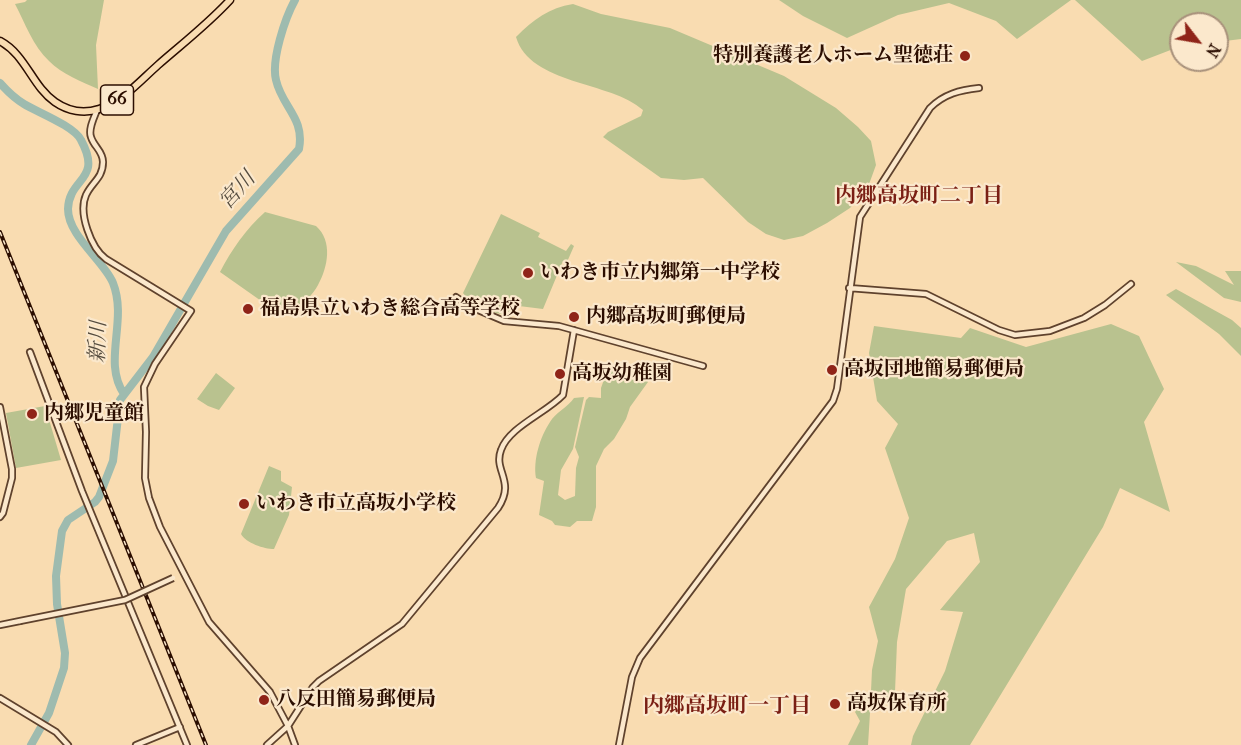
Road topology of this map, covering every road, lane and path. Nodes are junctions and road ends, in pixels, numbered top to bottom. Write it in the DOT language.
graph roads {
  1 [pos="225,2"];
  2 [pos="0,41"];
  3 [pos="979,88"];
  4 [pos="97,110"];
  5 [pos="1131,284"];
  6 [pos="849,288"];
  7 [pos="456,297"];
  8 [pos="574,330"];
  9 [pos="30,352"];
  10 [pos="703,366"];
  11 [pos="0,407"];
  12 [pos="0,517"];
  13 [pos="184,573"];
  14 [pos="0,625"];
  15 [pos="0,698"];
  16 [pos="288,726"];
  17 [pos="180,728"];
  18 [pos="68,745"];
  19 [pos="136,745"];
  20 [pos="187,745"];
  21 [pos="267,745"];
  22 [pos="295,745"];
  23 [pos="619,745"];
  1 -- 4 [label="main road, 66"];
  2 -- 4 [label="main road, 66"];
  3 -- 6 [label="street"];
  4 -- 13 [label="street"];
  5 -- 6 [label="street"];
  6 -- 23 [label="street"];
  7 -- 8 [label="street"];
  8 -- 10 [label="street"];
  8 -- 16 [label="street"];
  9 -- 17 [label="street"];
  11 -- 12 [label="street"];
  13 -- 14 [label="street, bridge"];
  13 -- 16 [label="street"];
  15 -- 18 [label="street"];
  16 -- 21 [label="street"];
  16 -- 22 [label="street"];
  17 -- 19 [label="street"];
  17 -- 20 [label="street"];
}
